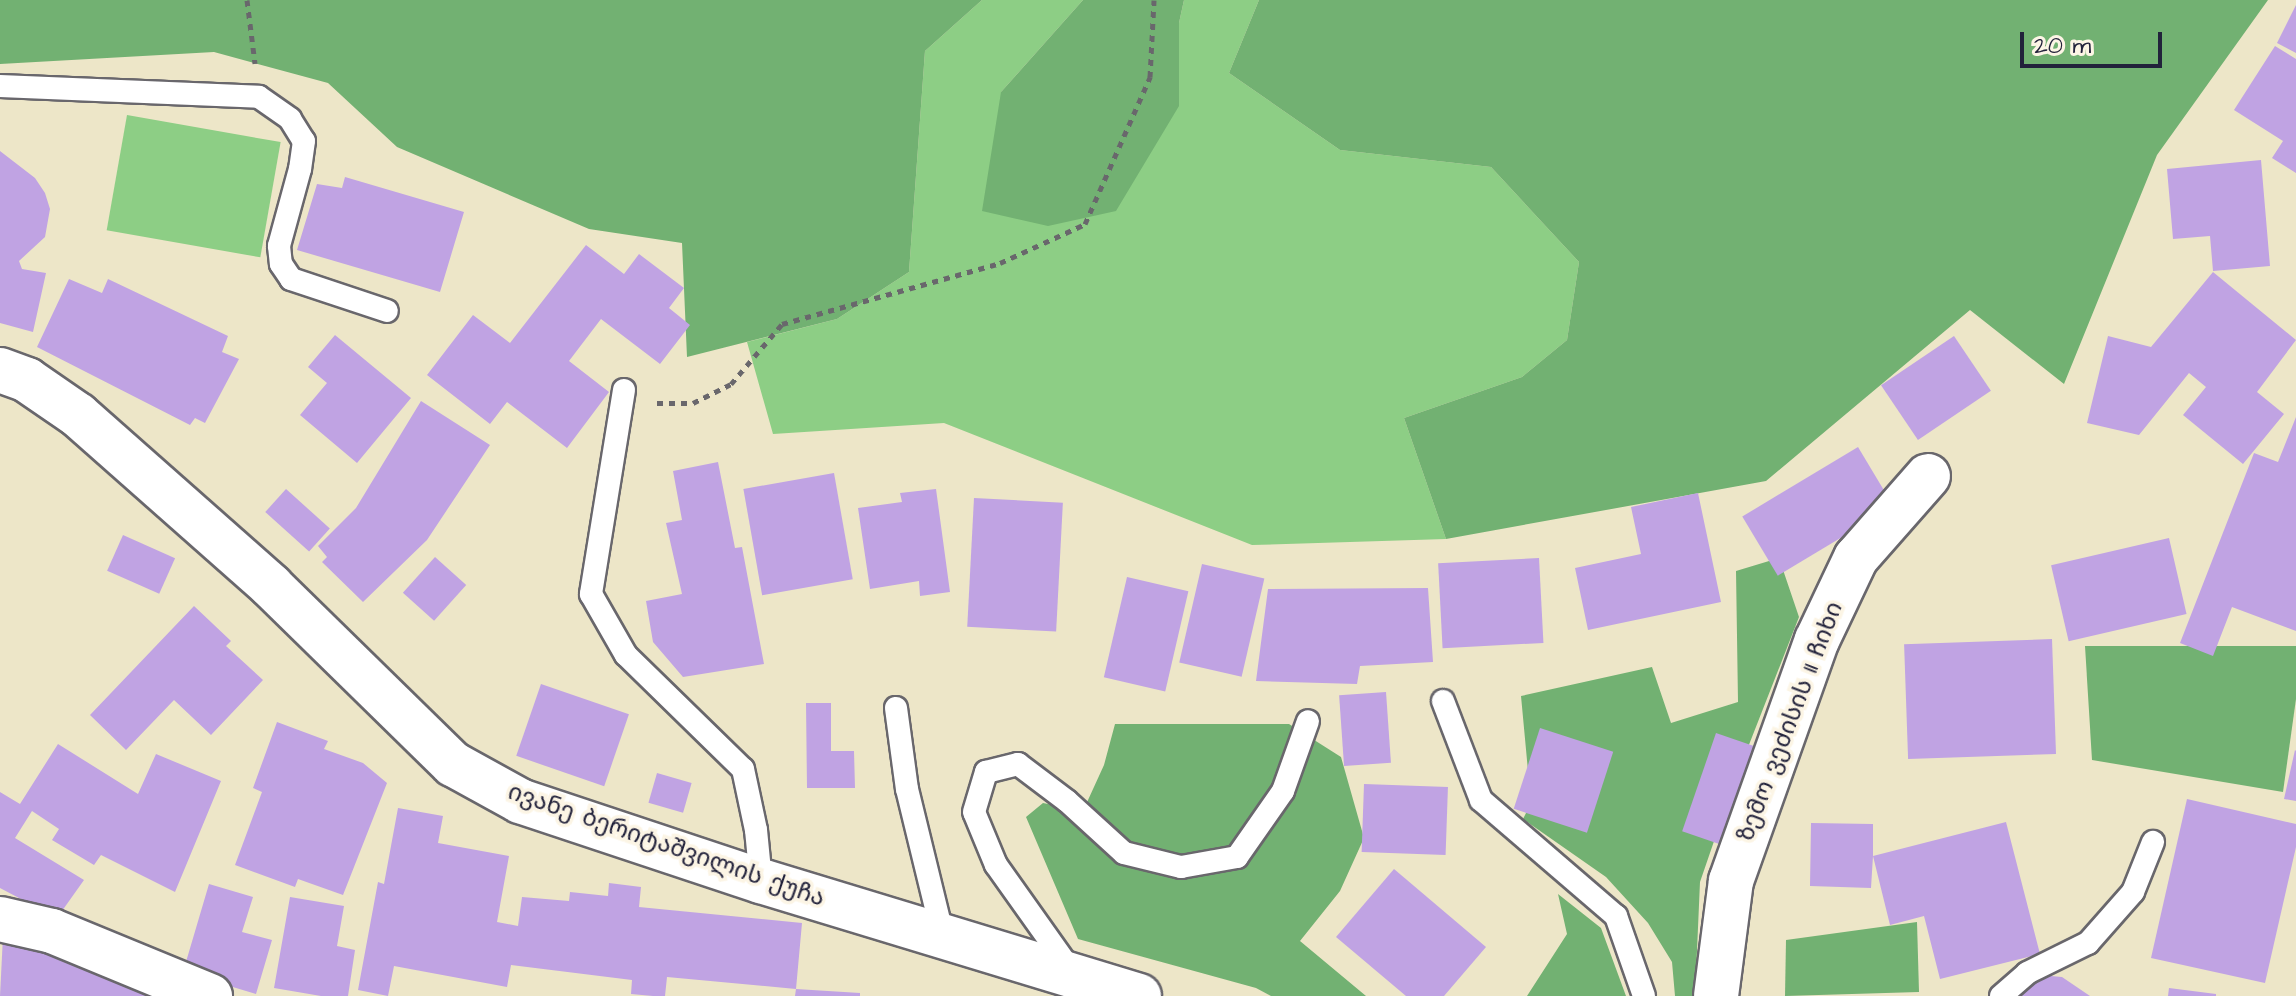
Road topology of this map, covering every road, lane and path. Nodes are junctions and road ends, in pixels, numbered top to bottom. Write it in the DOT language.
graph roads {
  1 [pos="247,0"];
  2 [pos="1154,0"];
  3 [pos="0,86"];
  4 [pos="259,97"];
  5 [pos="387,311"];
  6 [pos="0,370"];
  7 [pos="624,390"];
  8 [pos="1928,476"];
  9 [pos="1443,701"];
  10 [pos="896,708"];
  11 [pos="1308,721"];
  12 [pos="2153,842"];
  13 [pos="761,881"];
  14 [pos="0,919"];
  15 [pos="943,937"];
  16 [pos="1078,980"];
  17 [pos="210,996"];
  18 [pos="1139,996"];
  19 [pos="1644,996"];
  20 [pos="1716,996"];
  21 [pos="2001,996"];
  1 -- 4 [label="path"];
  2 -- 7 [label="path"];
  3 -- 4 [label="lane"];
  4 -- 5 [label="lane"];
  6 -- 13 [label="main road, ივანე ბერიტაშვილის ქუჩა"];
  7 -- 13 [label="lane"];
  8 -- 20 [label="main road, ზემო ვეძისის II ჩიხი"];
  9 -- 19 [label="lane"];
  10 -- 15 [label="lane"];
  11 -- 16 [label="lane"];
  12 -- 21 [label="lane"];
  13 -- 15 [label="main road, ივანე ბერიტაშვილის ქუჩა"];
  14 -- 17 [label="main road"];
  15 -- 16 [label="main road, ივანე ბერიტაშვილის ქუჩა"];
  16 -- 18 [label="main road, ივანე ბერიტაშვილის ქუჩა"];
}
